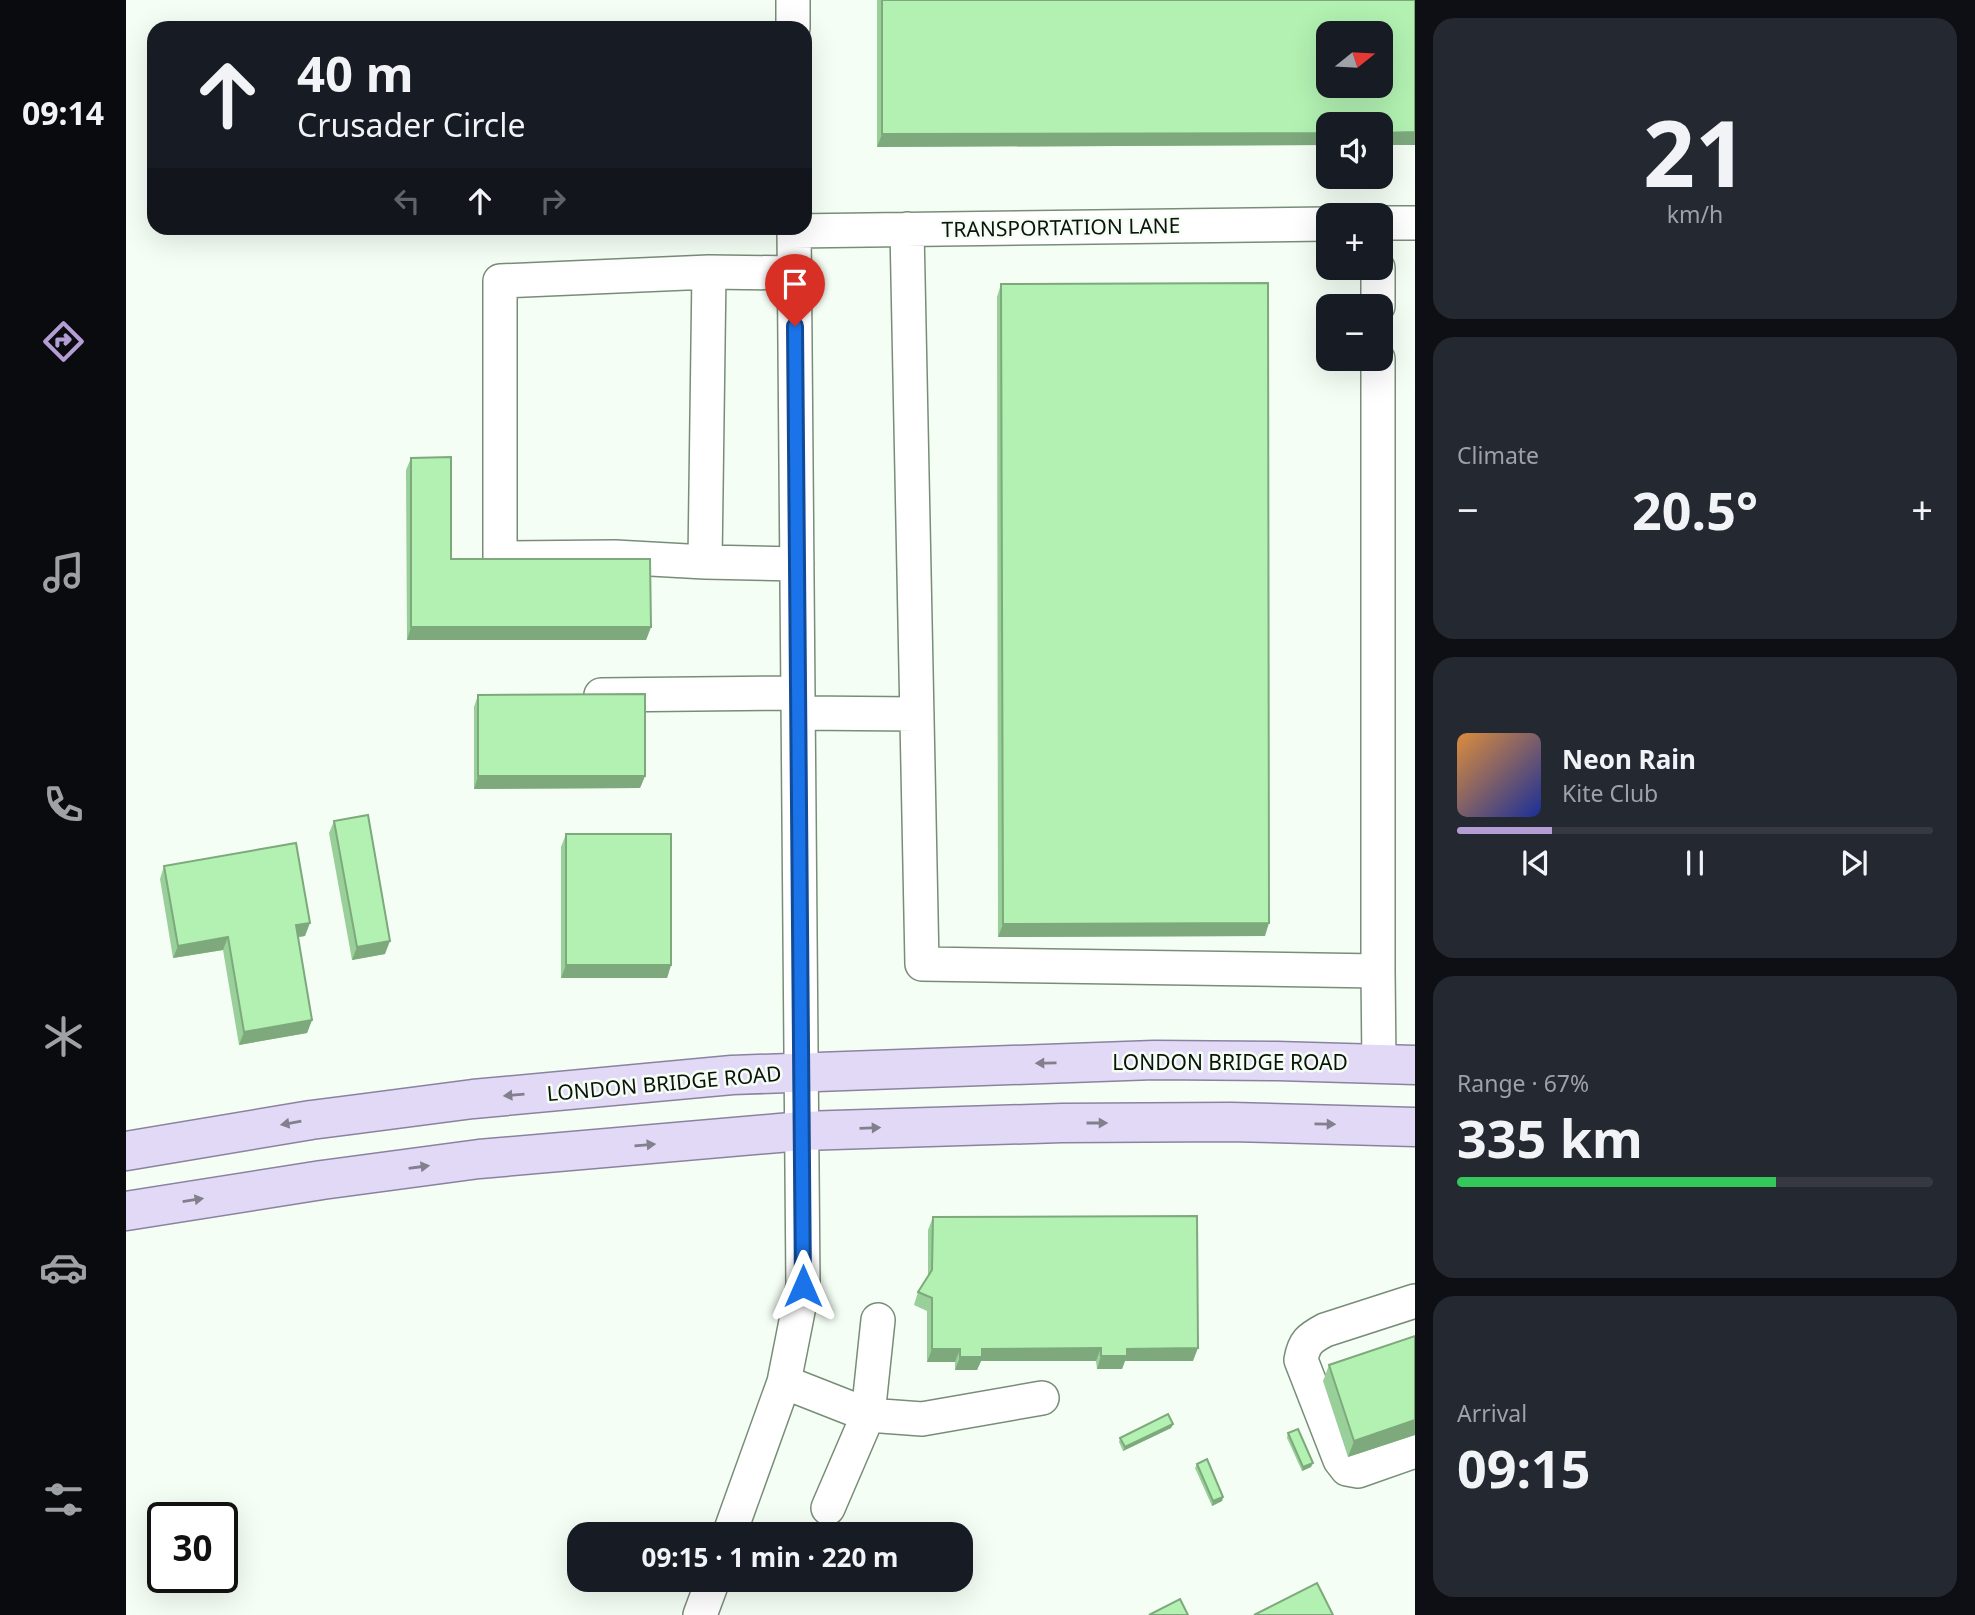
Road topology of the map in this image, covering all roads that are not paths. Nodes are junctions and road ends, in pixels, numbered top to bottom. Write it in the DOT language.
graph roads {
  1 [pos="793,0"];
  2 [pos="793,21"];
  3 [pos="1393,223"];
  4 [pos="1415,223"];
  5 [pos="1316,224"];
  6 [pos="812,229"];
  7 [pos="906,229"];
  8 [pos="794,235"];
  9 [pos="709,272"];
  10 [pos="794,273"];
  11 [pos="1378,371"];
  12 [pos="705,562"];
  13 [pos="797,564"];
  14 [pos="575,695"];
  15 [pos="799,703"];
  16 [pos="917,715"];
  17 [pos="1378,971"];
  18 [pos="1397,1065"];
  19 [pos="802,1071"];
  20 [pos="1415,1127"];
  21 [pos="802,1130"];
  22 [pos="126,1151"];
  23 [pos="126,1211"];
  24 [pos="1415,1301"];
  25 [pos="878,1320"];
  26 [pos="784,1382"];
  27 [pos="1042,1398"];
  28 [pos="868,1415"];
  29 [pos="1415,1451"];
  30 [pos="828,1508"];
  31 [pos="734,1522"];
  32 [pos="709,1592"];
  33 [pos="700,1615"];
  1 -- 2 [label="street"];
  3 -- 4 [label="street"];
  5 -- 7 [label="street, TRANSPORTATION LANE"];
  6 -- 7 [label="street, TRANSPORTATION LANE"];
  7 -- 16 [label="street"];
  8 -- 10 [label="street"];
  9 -- 10 [label="street"];
  9 -- 12 [label="street"];
  9 -- 12 [label="street"];
  10 -- 13 [label="street"];
  11 -- 17 [label="street"];
  12 -- 13 [label="street"];
  13 -- 15 [label="street"];
  14 -- 15 [label="street"];
  15 -- 16 [label="street"];
  15 -- 19 [label="street"];
  16 -- 17 [label="street"];
  17 -- 18 [label="street"];
  18 -- 19 [label="main road, LONDON BRIDGE ROAD, one-way"];
  19 -- 21 [label="street"];
  19 -- 22 [label="main road, LONDON BRIDGE ROAD, one-way"];
  21 -- 20 [label="main road, one-way"];
  23 -- 21 [label="main road, one-way"];
  21 -- 26 [label="street"];
  24 -- 29 [label="street"];
  25 -- 28 [label="street"];
  26 -- 28 [label="street"];
  26 -- 31 [label="street"];
  27 -- 28 [label="street"];
  28 -- 30 [label="street"];
  32 -- 33 [label="street"];
}
